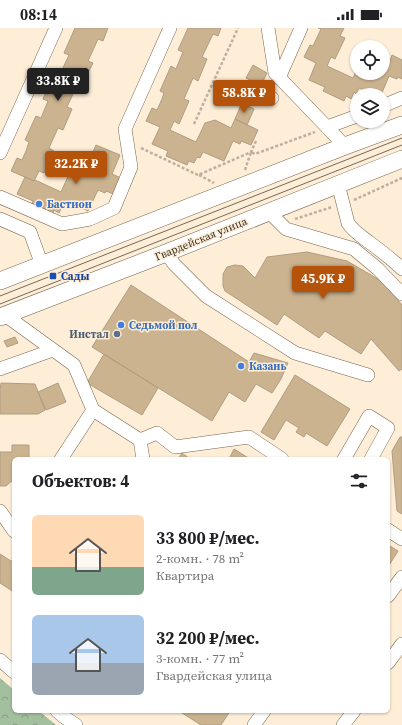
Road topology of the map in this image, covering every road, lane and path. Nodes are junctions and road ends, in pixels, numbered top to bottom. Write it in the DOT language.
graph roads {
  1 [pos="56,28"];
  2 [pos="170,28"];
  3 [pos="238,28"];
  4 [pos="268,28"];
  5 [pos="301,28"];
  6 [pos="280,78"];
  7 [pos="246,91"];
  8 [pos="272,98"];
  9 [pos="402,98"];
  10 [pos="390,103"];
  11 [pos="350,119"];
  12 [pos="194,124"];
  13 [pos="402,125"];
  14 [pos="327,127"];
  15 [pos="256,141"];
  16 [pos="127,142"];
  17 [pos="345,146"];
  18 [pos="0,152"];
  19 [pos="251,152"];
  20 [pos="402,159"];
  21 [pos="198,175"];
  22 [pos="243,176"];
  23 [pos="338,184"];
  24 [pos="220,185"];
  25 [pos="0,197"];
  26 [pos="270,212"];
  27 [pos="0,219"];
  28 [pos="166,253"];
  29 [pos="42,265"];
  30 [pos="402,269"];
  31 [pos="0,281"];
  32 [pos="402,294"];
  33 [pos="2,312"];
  34 [pos="53,350"];
  35 [pos="0,369"];
  36 [pos="368,375"];
  37 [pos="93,410"];
  38 [pos="140,440"];
  39 [pos="62,457"];
  40 [pos="143,457"];
  41 [pos="279,457"];
  42 [pos="345,457"];
  43 [pos="372,457"];
  44 [pos="0,512"];
  45 [pos="12,528"];
  46 [pos="390,531"];
  47 [pos="402,540"];
  48 [pos="402,577"];
  49 [pos="390,593"];
  50 [pos="402,644"];
  51 [pos="0,660"];
  52 [pos="390,660"];
  53 [pos="12,670"];
  54 [pos="59,713"];
  55 [pos="263,713"];
  56 [pos="353,713"];
  57 [pos="76,725"];
  58 [pos="254,725"];
  59 [pos="344,725"];
  1 -- 18 [label="lane"];
  2 -- 16 [label="lane"];
  3 -- 12 [label="path"];
  4 -- 6 [label="lane"];
  5 -- 6 [label="lane"];
  6 -- 14 [label="lane"];
  7 -- 8 [label="lane"];
  9 -- 10 [label="lane"];
  11 -- 14 [label="lane"];
  13 -- 17 [label="main road"];
  14 -- 17 [label="lane"];
  14 -- 19 [label="path"];
  15 -- 19 [label="path"];
  16 -- 21 [label="path"];
  16 -- 25 [label="lane"];
  17 -- 29 [label="main road"];
  19 -- 21 [label="path"];
  19 -- 22 [label="path"];
  20 -- 23 [label="main road, Гвардейская улица"];
  21 -- 24 [label="path"];
  23 -- 26 [label="main road, Гвардейская улица"];
  23 -- 30 [label="lane"];
  26 -- 28 [label="main road, Гвардейская улица"];
  26 -- 32 [label="lane"];
  27 -- 29 [label="lane"];
  28 -- 33 [label="main road, Гвардейская улица"];
  28 -- 36 [label="lane"];
  29 -- 31 [label="main road"];
  33 -- 34 [label="lane"];
  34 -- 35 [label="lane"];
  34 -- 37 [label="lane"];
  37 -- 38 [label="lane"];
  37 -- 39 [label="lane"];
  38 -- 40 [label="lane"];
  38 -- 41 [label="lane"];
  42 -- 43 [label="lane"];
  44 -- 45 [label="lane"];
  46 -- 47 [label="lane"];
  48 -- 49 [label="lane"];
  50 -- 52 [label="lane"];
  51 -- 53 [label="lane"];
  54 -- 57 [label="lane"];
  55 -- 58 [label="lane"];
  56 -- 59 [label="lane"];
}
